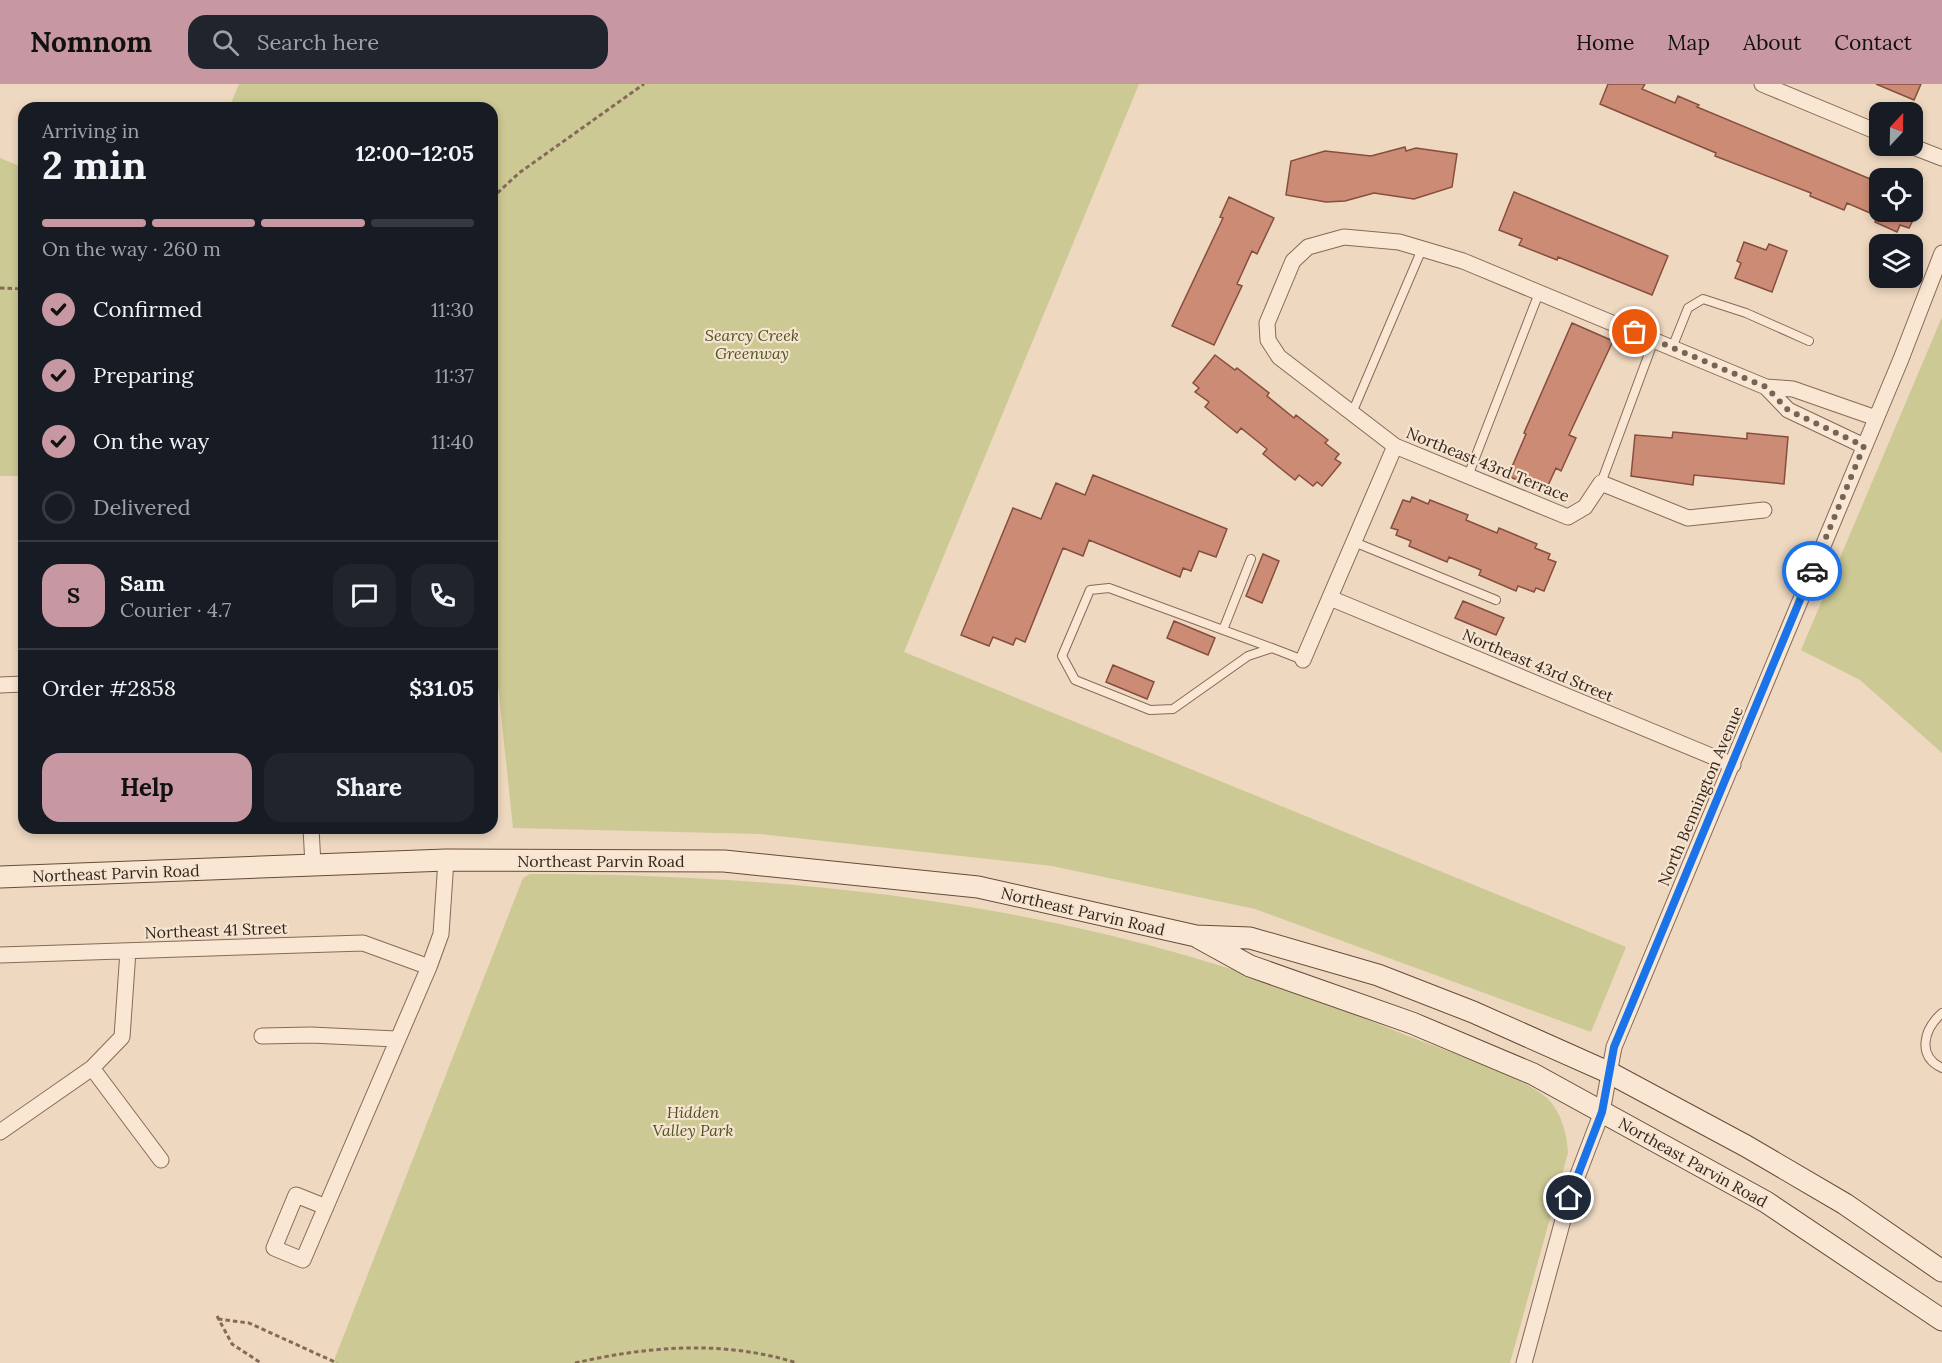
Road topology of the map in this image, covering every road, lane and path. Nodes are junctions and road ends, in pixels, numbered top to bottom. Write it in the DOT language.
graph roads {
  1 [pos="644,84"];
  2 [pos="1762,84"];
  3 [pos="1869,128"];
  4 [pos="1923,151"];
  5 [pos="1942,158"];
  6 [pos="498,192"];
  7 [pos="1422,249"];
  8 [pos="1942,253"];
  9 [pos="0,288"];
  10 [pos="18,289"];
  11 [pos="1539,293"];
  12 [pos="1654,340"];
  13 [pos="1809,341"];
  14 [pos="1672,348"];
  15 [pos="1766,387"];
  16 [pos="1352,413"];
  17 [pos="1876,418"];
  18 [pos="1395,446"];
  19 [pos="1864,446"];
  20 [pos="1468,476"];
  21 [pos="1601,483"];
  22 [pos="1764,510"];
  23 [pos="1354,542"];
  24 [pos="1251,559"];
  25 [pos="1330,598"];
  26 [pos="1496,600"];
  27 [pos="1223,630"];
  28 [pos="1272,648"];
  29 [pos="1303,660"];
  30 [pos="18,684"];
  31 [pos="0,685"];
  32 [pos="1733,765"];
  33 [pos="311,834"];
  34 [pos="446,860"];
  35 [pos="313,865"];
  36 [pos="0,878"];
  37 [pos="1196,936"];
  38 [pos="128,951"];
  39 [pos="0,955"];
  40 [pos="429,967"];
  41 [pos="1942,1014"];
  42 [pos="262,1036"];
  43 [pos="396,1039"];
  44 [pos="92,1068"];
  45 [pos="1942,1068"];
  46 [pos="1610,1073"];
  47 [pos="1602,1112"];
  48 [pos="0,1132"];
  49 [pos="160,1160"];
  50 [pos="326,1207"];
  51 [pos="1942,1271"];
  52 [pos="1941,1319"];
  53 [pos="261,1363"];
  54 [pos="337,1363"];
  55 [pos="575,1363"];
  56 [pos="797,1363"];
  57 [pos="1524,1363"];
  1 -- 6 [label="path"];
  2 -- 3 [label="street"];
  4 -- 5 [label="street"];
  7 -- 11 [label="street, Northeast 43rd Terrace"];
  7 -- 16 [label="lane"];
  7 -- 16 [label="street, Northeast 43rd Terrace"];
  8 -- 17 [label="street, North Bennington Avenue"];
  9 -- 10 [label="path"];
  11 -- 12 [label="street, Northeast 43rd Terrace"];
  11 -- 20 [label="lane"];
  12 -- 14 [label="street, Northeast 43rd Terrace"];
  12 -- 21 [label="lane"];
  13 -- 14 [label="lane"];
  14 -- 15 [label="street, Northeast 43rd Terrace"];
  15 -- 17 [label="street, Northeast 43rd Terrace"];
  15 -- 19 [label="street, Northeast 43rd Terrace"];
  16 -- 18 [label="street, Northeast 43rd Terrace"];
  17 -- 19 [label="street, North Bennington Avenue"];
  18 -- 20 [label="street, Northeast 43rd Terrace"];
  18 -- 23 [label="street"];
  19 -- 32 [label="street, North Bennington Avenue"];
  20 -- 21 [label="street, Northeast 43rd Terrace"];
  21 -- 22 [label="street"];
  23 -- 25 [label="street"];
  23 -- 26 [label="lane"];
  24 -- 27 [label="lane"];
  25 -- 29 [label="street"];
  25 -- 32 [label="street, Northeast 43rd Street"];
  27 -- 28 [label="lane"];
  27 -- 28 [label="lane"];
  28 -- 29 [label="lane"];
  30 -- 31 [label="street"];
  32 -- 46 [label="street, North Bennington Avenue"];
  33 -- 35 [label="street"];
  34 -- 35 [label="main road, Northeast Parvin Road"];
  34 -- 37 [label="main road, Northeast Parvin Road"];
  34 -- 40 [label="street"];
  35 -- 36 [label="main road, Northeast Parvin Road"];
  37 -- 46 [label="main road, Northeast Parvin Road"];
  37 -- 47 [label="main road, Northeast Parvin Road"];
  38 -- 39 [label="street, Northeast 41 Street"];
  38 -- 40 [label="street, Northeast 41 Street"];
  38 -- 44 [label="street"];
  40 -- 43 [label="street"];
  41 -- 45 [label="lane"];
  42 -- 43 [label="street"];
  43 -- 50 [label="street"];
  44 -- 48 [label="street"];
  44 -- 49 [label="street"];
  46 -- 47 [label="street, North Bennington Avenue"];
  46 -- 51 [label="main road, Northeast Parvin Road"];
  47 -- 52 [label="main road, Northeast Parvin Road"];
  47 -- 57 [label="street, North Bennington Avenue"];
  53 -- 54 [label="path"];
  55 -- 56 [label="path"];
}
